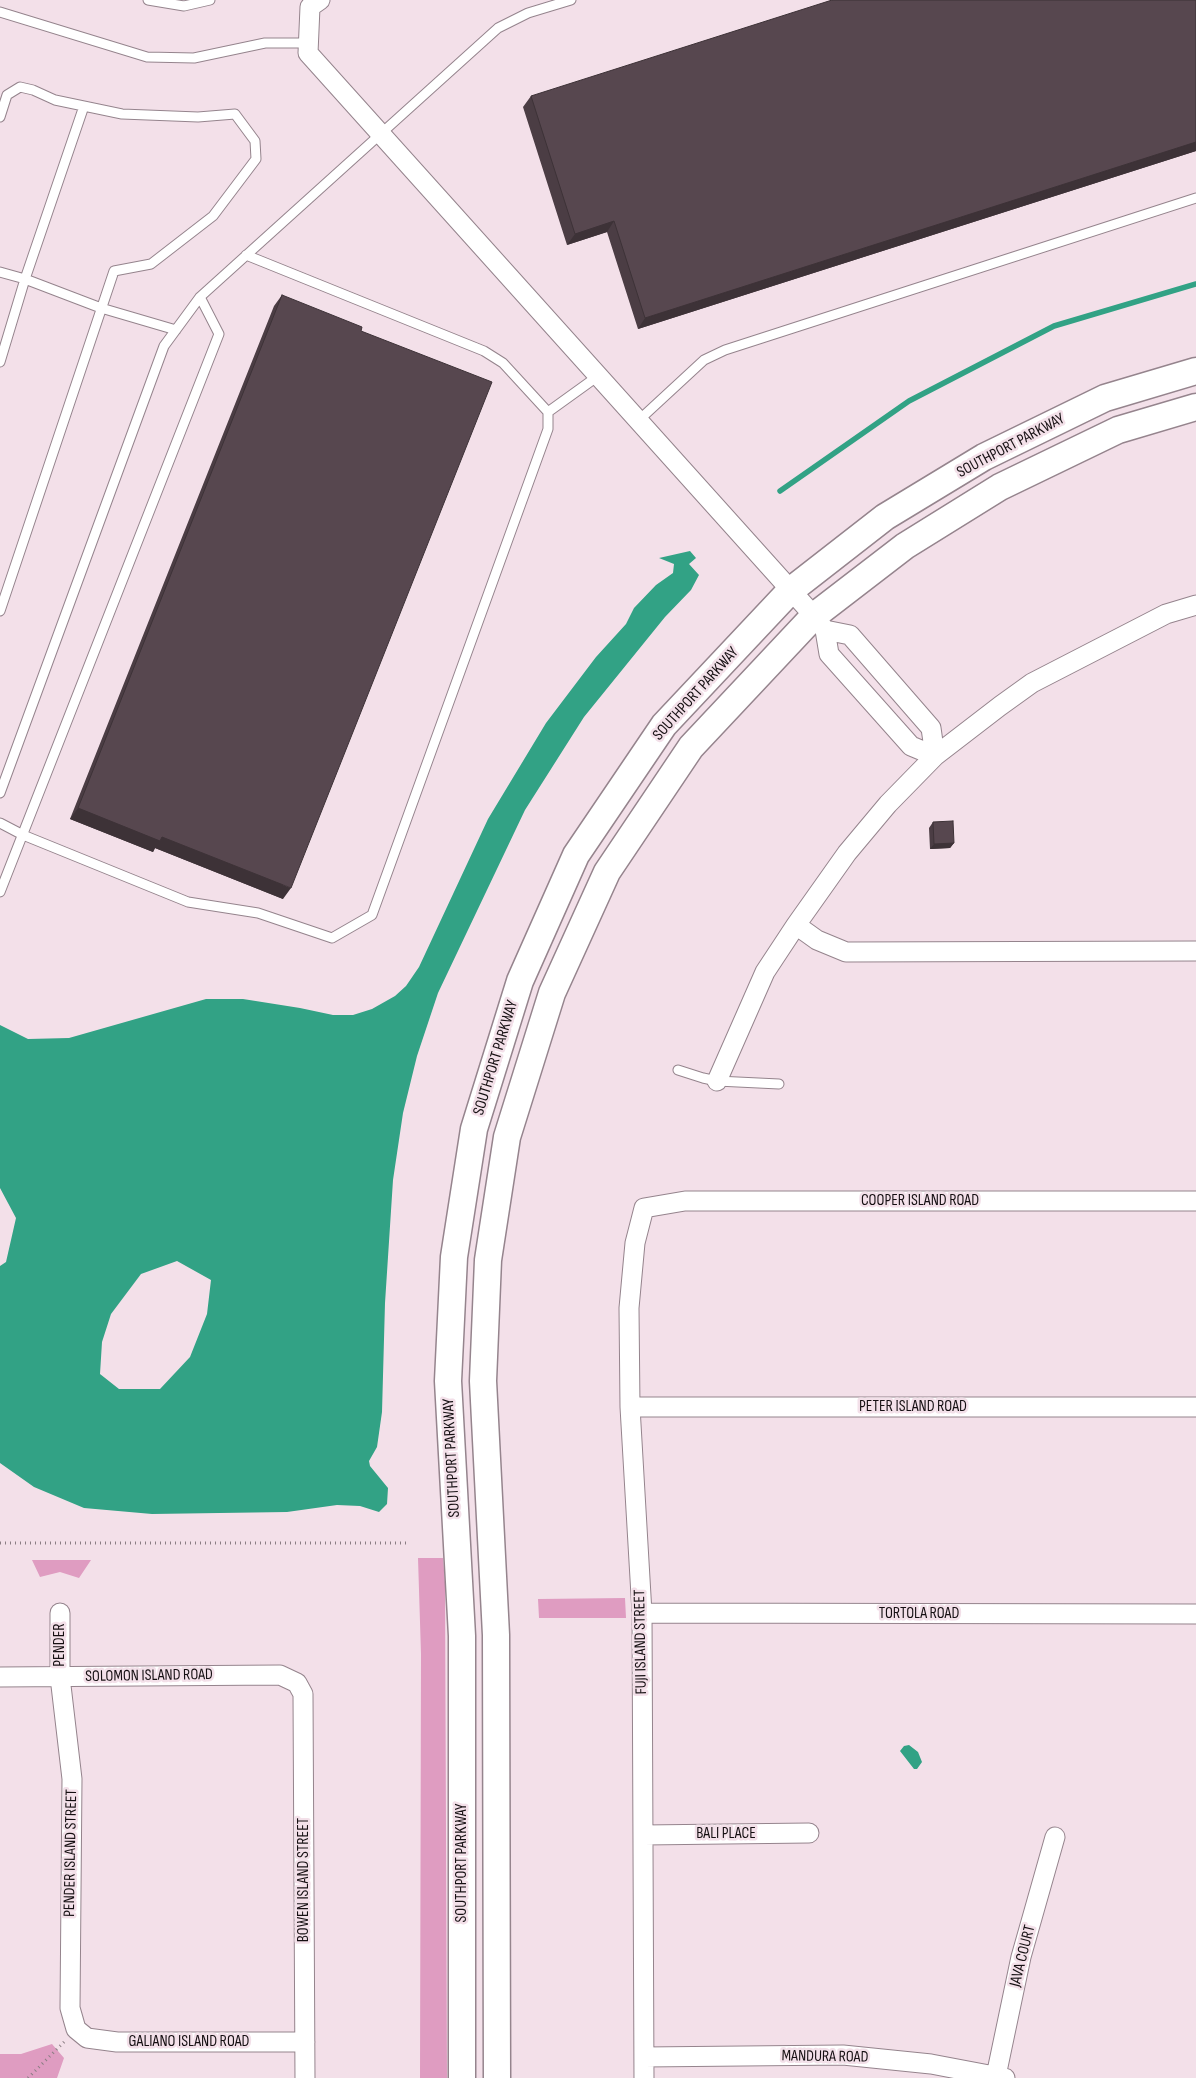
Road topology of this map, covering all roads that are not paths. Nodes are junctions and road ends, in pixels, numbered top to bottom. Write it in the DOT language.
graph roads {
  1 [pos="148,0"];
  2 [pos="210,0"];
  3 [pos="320,0"];
  4 [pos="571,0"];
  5 [pos="0,12"];
  6 [pos="309,43"];
  7 [pos="84,106"];
  8 [pos="0,117"];
  9 [pos="380,133"];
  10 [pos="1196,198"];
  11 [pos="246,255"];
  12 [pos="0,272"];
  13 [pos="25,279"];
  14 [pos="200,297"];
  15 [pos="101,308"];
  16 [pos="176,330"];
  17 [pos="0,362"];
  18 [pos="1196,371"];
  19 [pos="598,376"];
  20 [pos="1196,407"];
  21 [pos="548,412"];
  22 [pos="638,420"];
  23 [pos="790,590"];
  24 [pos="1196,604"];
  25 [pos="0,611"];
  26 [pos="819,623"];
  27 [pos="935,756"];
  28 [pos="0,793"];
  29 [pos="0,824"];
  30 [pos="22,835"];
  31 [pos="0,892"];
  32 [pos="796,925"];
  33 [pos="1196,951"];
  34 [pos="678,1070"];
  35 [pos="717,1081"];
  36 [pos="779,1084"];
  37 [pos="1196,1201"];
  38 [pos="644,1208"];
  39 [pos="630,1407"];
  40 [pos="1196,1407"];
  41 [pos="60,1613"];
  42 [pos="642,1613"];
  43 [pos="1196,1614"];
  44 [pos="0,1677"];
  45 [pos="60,1677"];
  46 [pos="297,1683"];
  47 [pos="809,1833"];
  48 [pos="644,1835"];
  49 [pos="1056,1838"];
  50 [pos="76,2030"];
  51 [pos="305,2042"];
  52 [pos="644,2057"];
  53 [pos="1001,2077"];
  54 [pos="305,2078"];
  55 [pos="462,2078"];
  56 [pos="497,2078"];
  57 [pos="644,2078"];
  1 -- 2 [label="lane"];
  3 -- 6 [label="street"];
  4 -- 9 [label="lane"];
  5 -- 6 [label="lane"];
  6 -- 9 [label="street"];
  7 -- 8 [label="lane"];
  7 -- 13 [label="lane"];
  7 -- 15 [label="lane"];
  9 -- 11 [label="lane"];
  9 -- 19 [label="street"];
  10 -- 22 [label="lane"];
  11 -- 14 [label="lane"];
  11 -- 21 [label="lane"];
  12 -- 13 [label="lane"];
  13 -- 15 [label="lane"];
  13 -- 17 [label="lane"];
  14 -- 16 [label="lane"];
  14 -- 30 [label="lane"];
  15 -- 16 [label="lane"];
  15 -- 25 [label="lane"];
  16 -- 28 [label="lane"];
  18 -- 23 [label="main road, SOUTHPORT PARKWAY"];
  19 -- 21 [label="lane"];
  19 -- 22 [label="street"];
  20 -- 26 [label="main road, SOUTHPORT PARKWAY"];
  21 -- 30 [label="lane"];
  22 -- 23 [label="street"];
  23 -- 26 [label="street"];
  23 -- 55 [label="main road, SOUTHPORT PARKWAY"];
  24 -- 27 [label="street"];
  26 -- 27 [label="street"];
  26 -- 27 [label="street"];
  26 -- 56 [label="main road, SOUTHPORT PARKWAY"];
  27 -- 32 [label="street"];
  29 -- 30 [label="lane"];
  30 -- 31 [label="lane"];
  32 -- 33 [label="street"];
  32 -- 35 [label="street"];
  34 -- 35 [label="lane"];
  35 -- 36 [label="lane"];
  37 -- 38 [label="street, COOPER ISLAND ROAD"];
  38 -- 39 [label="street, FUJI ISLAND STREET"];
  39 -- 40 [label="street, PETER ISLAND ROAD"];
  39 -- 42 [label="street, FUJI ISLAND STREET"];
  41 -- 45 [label="street, PENDER"];
  42 -- 43 [label="street, TORTOLA ROAD"];
  42 -- 48 [label="street, FUJI ISLAND STREET"];
  44 -- 45 [label="street, SOLOMON ISLAND ROAD"];
  45 -- 46 [label="street, SOLOMON ISLAND ROAD"];
  45 -- 50 [label="street, PENDER ISLAND STREET"];
  46 -- 51 [label="street, BOWEN ISLAND STREET"];
  47 -- 48 [label="street, BALI PLACE"];
  48 -- 52 [label="street, FUJI ISLAND STREET"];
  49 -- 53 [label="street, JAVA COURT"];
  50 -- 51 [label="street, GALIANO ISLAND ROAD"];
  51 -- 54 [label="street, BOWEN ISLAND STREET"];
  52 -- 53 [label="street, MANDURA ROAD"];
  52 -- 57 [label="street, FUJI ISLAND STREET"];
}
